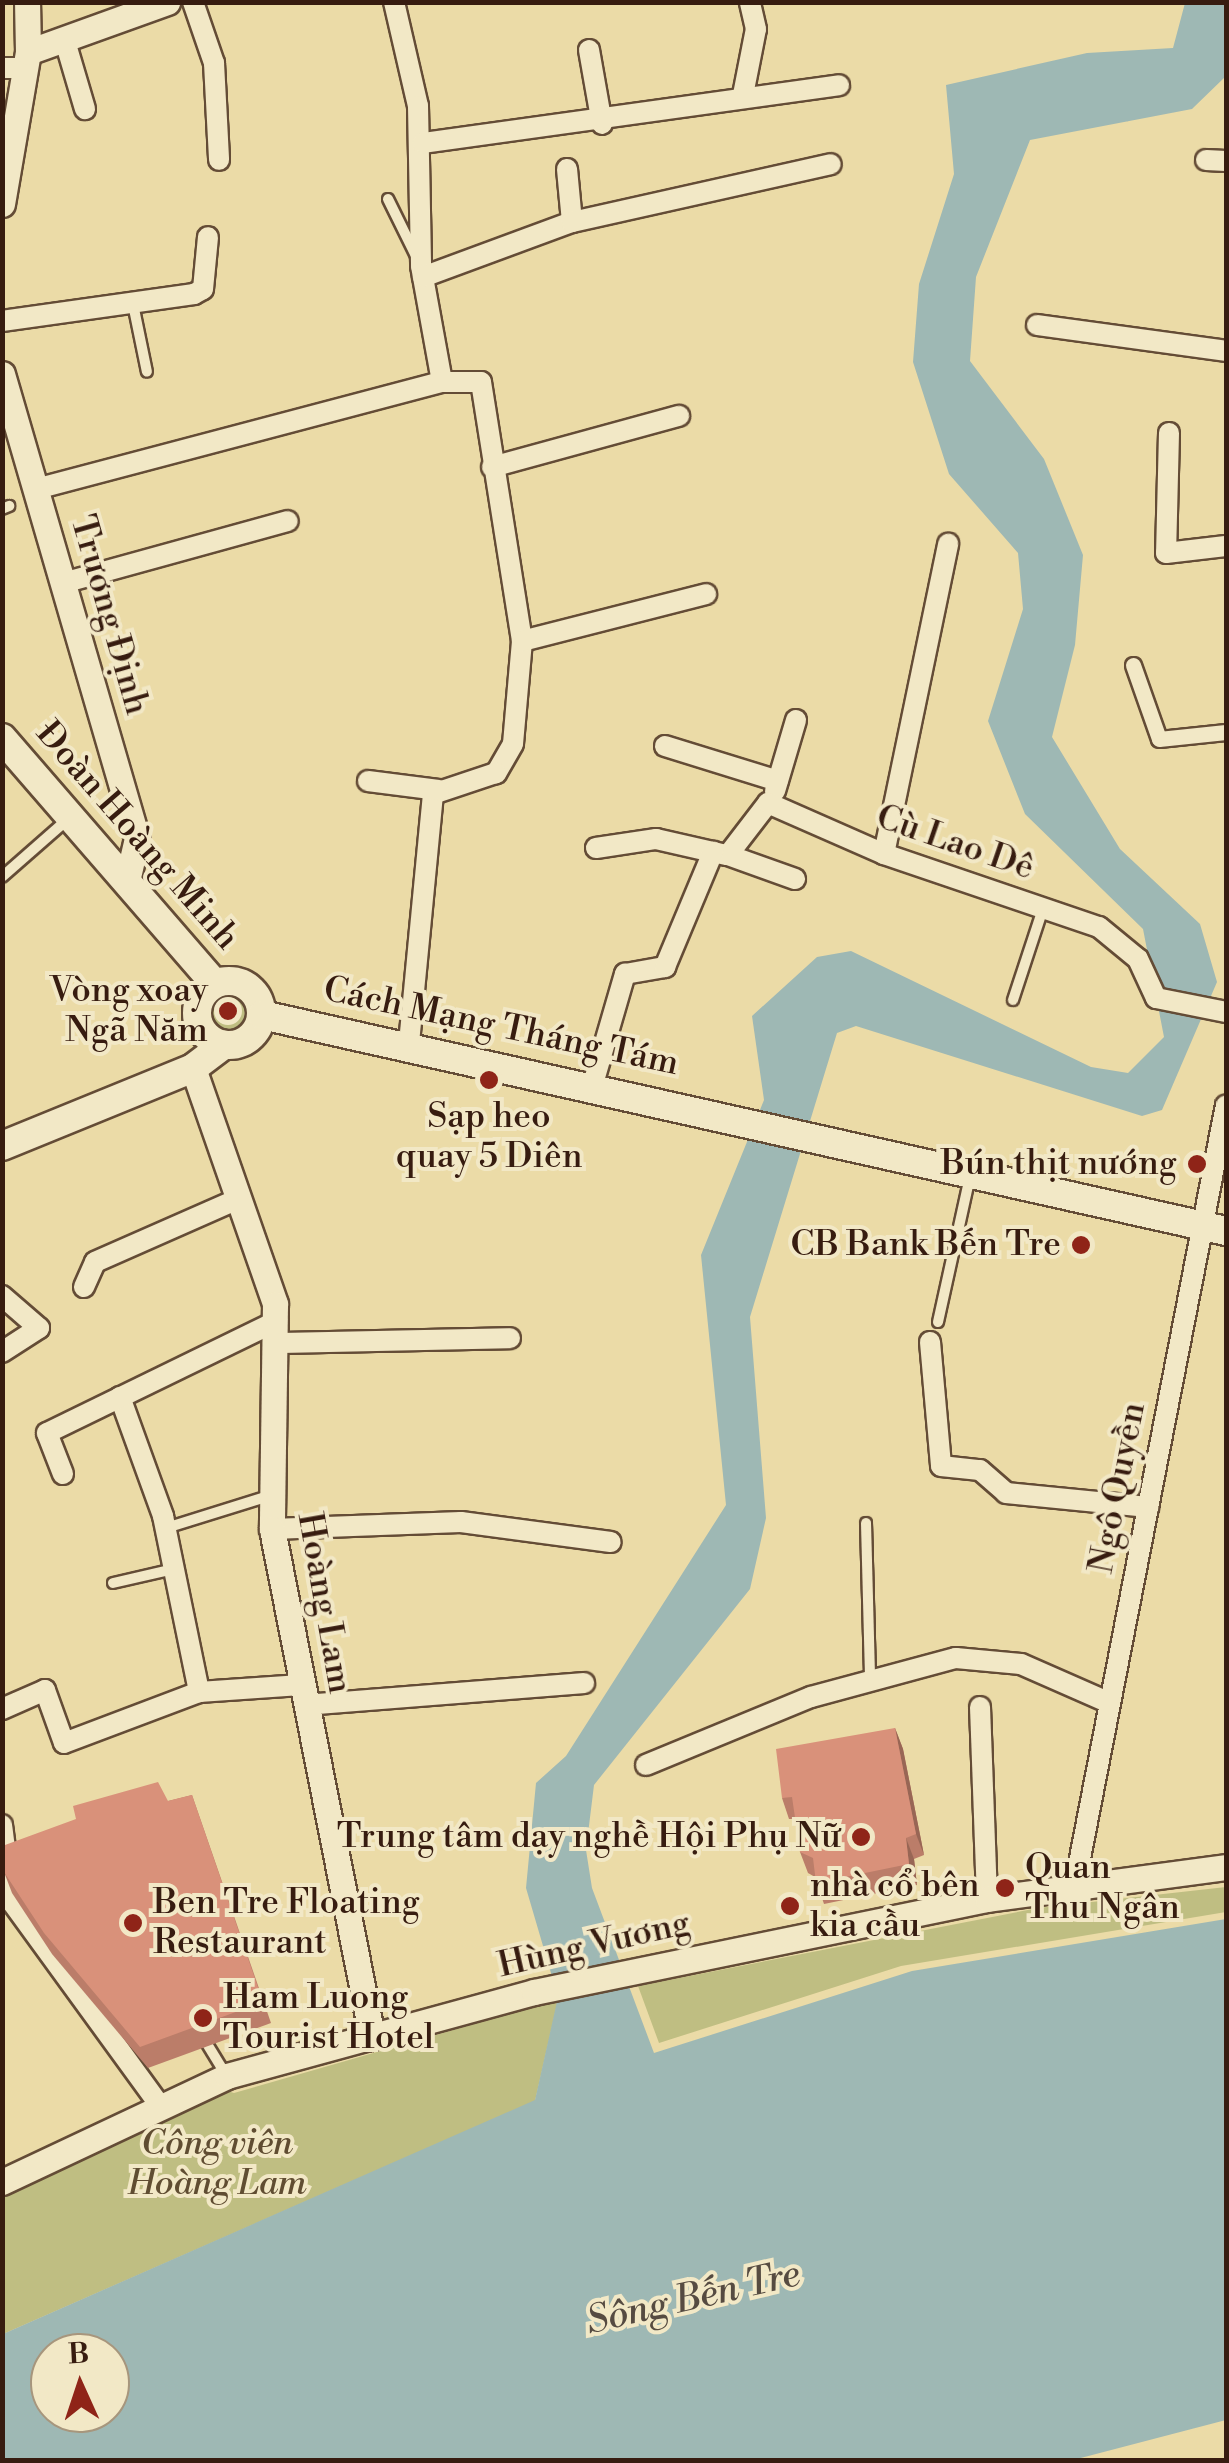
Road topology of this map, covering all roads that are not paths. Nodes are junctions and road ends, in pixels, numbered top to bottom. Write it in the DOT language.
graph roads {
  1 [pos="26,2"];
  2 [pos="167,2"];
  3 [pos="193,2"];
  4 [pos="394,2"];
  5 [pos="750,2"];
  6 [pos="108,14"];
  7 [pos="65,42"];
  8 [pos="589,50"];
  9 [pos="19,63"];
  10 [pos="839,85"];
  11 [pos="743,96"];
  12 [pos="85,109"];
  13 [pos="602,124"];
  14 [pos="422,143"];
  15 [pos="220,160"];
  16 [pos="831,164"];
  17 [pos="568,169"];
  18 [pos="388,198"];
  19 [pos="2,204"];
  20 [pos="572,222"];
  21 [pos="208,237"];
  22 [pos="422,271"];
  23 [pos="132,304"];
  24 [pos="2,321"];
  25 [pos="1036,326"];
  26 [pos="1226,351"];
  27 [pos="147,372"];
  28 [pos="2,374"];
  29 [pos="442,382"];
  30 [pos="678,416"];
  31 [pos="1169,433"];
  32 [pos="492,466"];
  33 [pos="36,490"];
  34 [pos="288,521"];
  35 [pos="948,544"];
  36 [pos="1226,546"];
  37 [pos="63,583"];
  38 [pos="706,594"];
  39 [pos="522,641"];
  40 [pos="1133,666"];
  41 [pos="796,720"];
  42 [pos="1226,732"];
  43 [pos="2,738"];
  44 [pos="665,746"];
  45 [pos="368,781"];
  46 [pos="778,781"];
  47 [pos="438,790"];
  48 [pos="772,802"];
  49 [pos="73,815"];
  50 [pos="596,848"];
  51 [pos="720,853"];
  52 [pos="884,854"];
  53 [pos="2,876"];
  54 [pos="128,876"];
  55 [pos="795,879"];
  56 [pos="1043,908"];
  57 [pos="215,984"];
  58 [pos="1013,1000"];
  59 [pos="1216,1011"];
  60 [pos="262,1015"];
  61 [pos="408,1043"];
  62 [pos="224,1046"];
  63 [pos="192,1068"];
  64 [pos="592,1084"];
  65 [pos="1226,1105"];
  66 [pos="2,1146"];
  67 [pos="971,1174"];
  68 [pos="238,1200"];
  69 [pos="1214,1229"];
  70 [pos="84,1286"];
  71 [pos="2,1296"];
  72 [pos="278,1332"];
  73 [pos="934,1332"];
  74 [pos="510,1338"];
  75 [pos="2,1352"];
  76 [pos="120,1396"];
  77 [pos="63,1474"];
  78 [pos="272,1495"];
  79 [pos="1148,1507"];
  80 [pos="866,1523"];
  81 [pos="166,1528"];
  82 [pos="272,1529"];
  83 [pos="610,1542"];
  84 [pos="174,1569"];
  85 [pos="112,1583"];
  86 [pos="870,1677"];
  87 [pos="584,1684"];
  88 [pos="199,1692"];
  89 [pos="303,1695"];
  90 [pos="1110,1703"];
  91 [pos="980,1707"];
  92 [pos="2,1709"];
  93 [pos="646,1765"];
  94 [pos="2,1825"];
  95 [pos="1226,1867"];
  96 [pos="1076,1884"];
  97 [pos="987,1899"];
  98 [pos="190,2018"];
  99 [pos="372,2038"];
  100 [pos="227,2076"];
  101 [pos="160,2107"];
  102 [pos="2,2182"];
  1 -- 9 [label="street"];
  2 -- 6 [label="street"];
  3 -- 15 [label="street"];
  4 -- 14 [label="street"];
  5 -- 11 [label="street"];
  6 -- 7 [label="street"];
  7 -- 9 [label="street"];
  7 -- 12 [label="street"];
  8 -- 13 [label="street"];
  9 -- 19 [label="street"];
  10 -- 11 [label="street"];
  11 -- 13 [label="street"];
  13 -- 14 [label="street"];
  14 -- 22 [label="street"];
  16 -- 20 [label="street"];
  17 -- 20 [label="street"];
  18 -- 22 [label="lane"];
  20 -- 22 [label="street"];
  21 -- 23 [label="street"];
  22 -- 29 [label="street"];
  23 -- 24 [label="street"];
  23 -- 27 [label="lane"];
  25 -- 26 [label="street"];
  28 -- 33 [label="street, Trương Định"];
  29 -- 32 [label="street"];
  29 -- 33 [label="street"];
  30 -- 32 [label="street"];
  31 -- 36 [label="street"];
  32 -- 39 [label="street"];
  33 -- 37 [label="street, Trương Định"];
  34 -- 37 [label="street"];
  35 -- 52 [label="street"];
  37 -- 54 [label="street, Trương Định"];
  38 -- 39 [label="street"];
  39 -- 47 [label="street"];
  40 -- 42 [label="street"];
  41 -- 46 [label="street"];
  43 -- 49 [label="main road, Đoàn Hoàng Minh"];
  44 -- 46 [label="street"];
  45 -- 47 [label="street"];
  46 -- 48 [label="street"];
  47 -- 61 [label="street"];
  48 -- 51 [label="street"];
  48 -- 52 [label="street, Cù Lao Dê"];
  49 -- 53 [label="lane"];
  49 -- 54 [label="main road, Đoàn Hoàng Minh"];
  50 -- 51 [label="street"];
  51 -- 55 [label="street"];
  51 -- 64 [label="street"];
  52 -- 56 [label="street, Cù Lao Dê"];
  54 -- 57 [label="main road, Đoàn Hoàng Minh"];
  56 -- 58 [label="lane"];
  56 -- 59 [label="street, Cù Lao Dê"];
  57 -- 60 [label="main road"];
  57 -- 62 [label="main road"];
  60 -- 61 [label="main road, Cách Mạng Tháng Tám"];
  60 -- 62 [label="main road"];
  61 -- 64 [label="main road, Cách Mạng Tháng Tám"];
  62 -- 63 [label="main road"];
  63 -- 66 [label="main road"];
  63 -- 68 [label="street, Hoàng Lam"];
  64 -- 67 [label="main road, Cách Mạng Tháng Tám"];
  65 -- 69 [label="street, Ngô Quyền"];
  67 -- 69 [label="main road"];
  67 -- 73 [label="lane"];
  68 -- 70 [label="street"];
  68 -- 72 [label="street, Hoàng Lam"];
  69 -- 79 [label="street, Ngô Quyền"];
  71 -- 75 [label="street"];
  72 -- 74 [label="street"];
  72 -- 76 [label="street"];
  72 -- 78 [label="street, Hoàng Lam"];
  73 -- 79 [label="street"];
  76 -- 77 [label="street"];
  76 -- 81 [label="street"];
  78 -- 81 [label="lane"];
  78 -- 82 [label="street, Hoàng Lam"];
  79 -- 90 [label="street, Ngô Quyền"];
  80 -- 86 [label="lane"];
  81 -- 84 [label="street"];
  82 -- 83 [label="street"];
  82 -- 89 [label="street, Hoàng Lam"];
  84 -- 85 [label="lane"];
  84 -- 88 [label="street"];
  86 -- 90 [label="street"];
  86 -- 93 [label="street"];
  87 -- 89 [label="street"];
  88 -- 89 [label="street"];
  88 -- 92 [label="street"];
  89 -- 99 [label="street, Hoàng Lam"];
  90 -- 96 [label="street, Ngô Quyền"];
  91 -- 97 [label="street"];
  94 -- 101 [label="street"];
  95 -- 96 [label="street, Hùng Vương"];
  96 -- 97 [label="street, Hùng Vương"];
  97 -- 99 [label="street, Hùng Vương"];
  98 -- 100 [label="lane"];
  99 -- 100 [label="street, Hùng Vương"];
  100 -- 101 [label="street, Hùng Vương"];
  101 -- 102 [label="street, Hùng Vương"];
}
